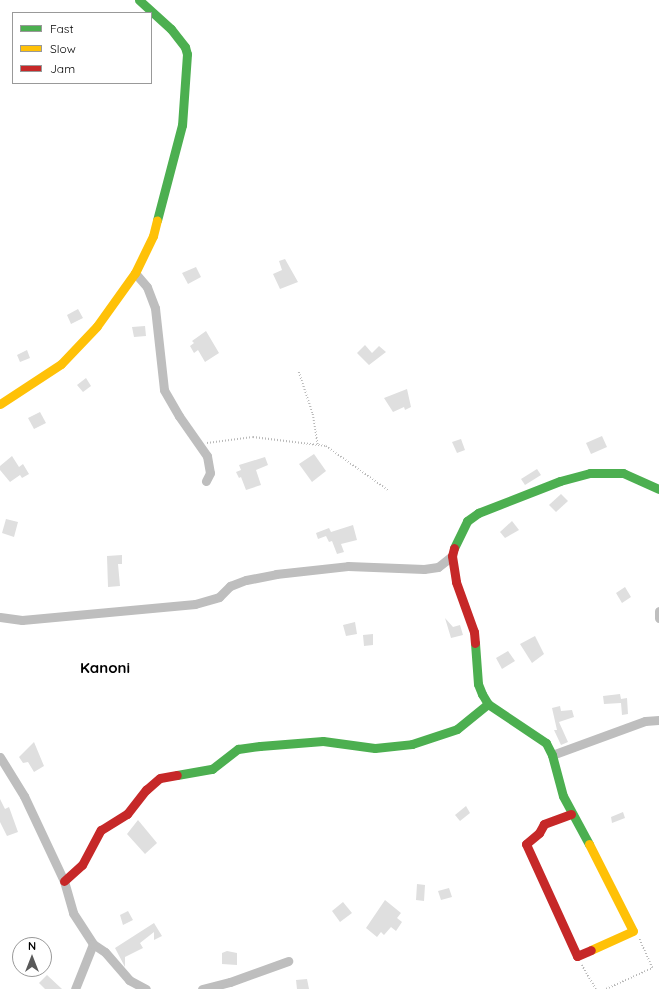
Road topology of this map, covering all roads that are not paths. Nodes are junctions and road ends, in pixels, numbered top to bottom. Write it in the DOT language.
graph roads {
  1 [pos="139,0"];
  2 [pos="134,273"];
  3 [pos="0,404"];
  4 [pos="206,481"];
  5 [pos="659,489"];
  6 [pos="452,556"];
  7 [pos="659,611"];
  8 [pos="0,617"];
  9 [pos="659,618"];
  10 [pos="488,704"];
  11 [pos="659,720"];
  12 [pos="552,755"];
  13 [pos="0,757"];
  14 [pos="571,814"];
  15 [pos="64,881"];
  16 [pos="93,944"];
  17 [pos="288,961"];
  18 [pos="75,989"];
  19 [pos="146,989"];
  20 [pos="202,989"];
  1 -- 2 [label="street"];
  2 -- 3 [label="street"];
  2 -- 4 [label="street"];
  5 -- 6 [label="street"];
  6 -- 8 [label="street"];
  6 -- 10 [label="street"];
  7 -- 9 [label="street"];
  10 -- 12 [label="street"];
  10 -- 15 [label="street"];
  11 -- 12 [label="street"];
  12 -- 14 [label="street"];
  13 -- 15 [label="street"];
  14 -- 14 [label="street"];
  15 -- 16 [label="street"];
  16 -- 18 [label="street"];
  16 -- 19 [label="street"];
  17 -- 20 [label="street"];
}
